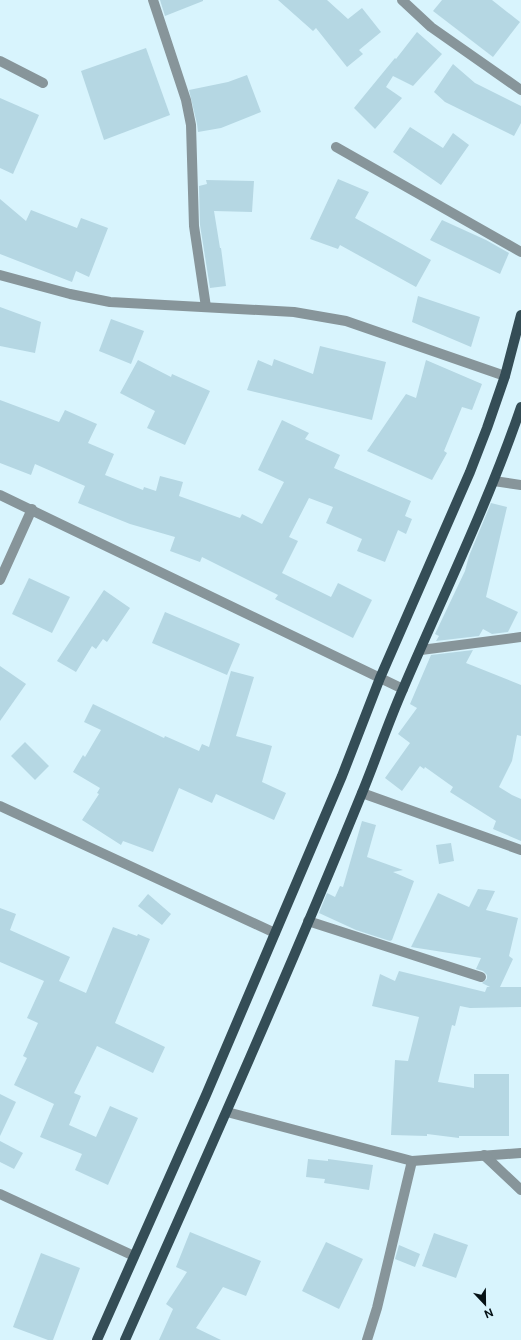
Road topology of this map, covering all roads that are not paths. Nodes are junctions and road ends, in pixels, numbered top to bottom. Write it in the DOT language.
graph roads {
  1 [pos="153,0"];
  2 [pos="402,0"];
  3 [pos="0,61"];
  4 [pos="43,83"];
  5 [pos="521,90"];
  6 [pos="336,147"];
  7 [pos="521,252"];
  8 [pos="0,275"];
  9 [pos="206,307"];
  10 [pos="521,315"];
  11 [pos="505,376"];
  12 [pos="521,407"];
  13 [pos="494,481"];
  14 [pos="521,485"];
  15 [pos="0,495"];
  16 [pos="32,509"];
  17 [pos="0,580"];
  18 [pos="521,637"];
  19 [pos="421,650"];
  20 [pos="380,678"];
  21 [pos="403,689"];
  22 [pos="362,793"];
  23 [pos="0,806"];
  24 [pos="521,850"];
  25 [pos="308,921"];
  26 [pos="275,933"];
  27 [pos="481,977"];
  28 [pos="227,1112"];
  29 [pos="521,1153"];
  30 [pos="484,1155"];
  31 [pos="412,1161"];
  32 [pos="521,1190"];
  33 [pos="0,1194"];
  34 [pos="134,1256"];
  35 [pos="97,1340"];
  36 [pos="125,1340"];
  37 [pos="367,1340"];
  1 -- 9 [label="street"];
  2 -- 5 [label="street"];
  3 -- 4 [label="street"];
  6 -- 7 [label="street"];
  8 -- 9 [label="street"];
  9 -- 11 [label="street"];
  10 -- 11 [label="main road"];
  11 -- 20 [label="main road"];
  12 -- 13 [label="main road"];
  13 -- 14 [label="street"];
  13 -- 19 [label="main road"];
  15 -- 16 [label="street"];
  16 -- 17 [label="street"];
  16 -- 20 [label="street"];
  18 -- 19 [label="street"];
  19 -- 21 [label="main road"];
  20 -- 21 [label="street"];
  20 -- 26 [label="main road"];
  21 -- 22 [label="main road"];
  22 -- 24 [label="street"];
  22 -- 25 [label="main road"];
  23 -- 26 [label="street"];
  25 -- 27 [label="street"];
  25 -- 28 [label="main road"];
  26 -- 34 [label="main road"];
  28 -- 31 [label="street"];
  28 -- 36 [label="main road"];
  29 -- 30 [label="street"];
  30 -- 31 [label="street"];
  30 -- 32 [label="street"];
  31 -- 37 [label="street"];
  33 -- 34 [label="street"];
  34 -- 35 [label="main road"];
}
